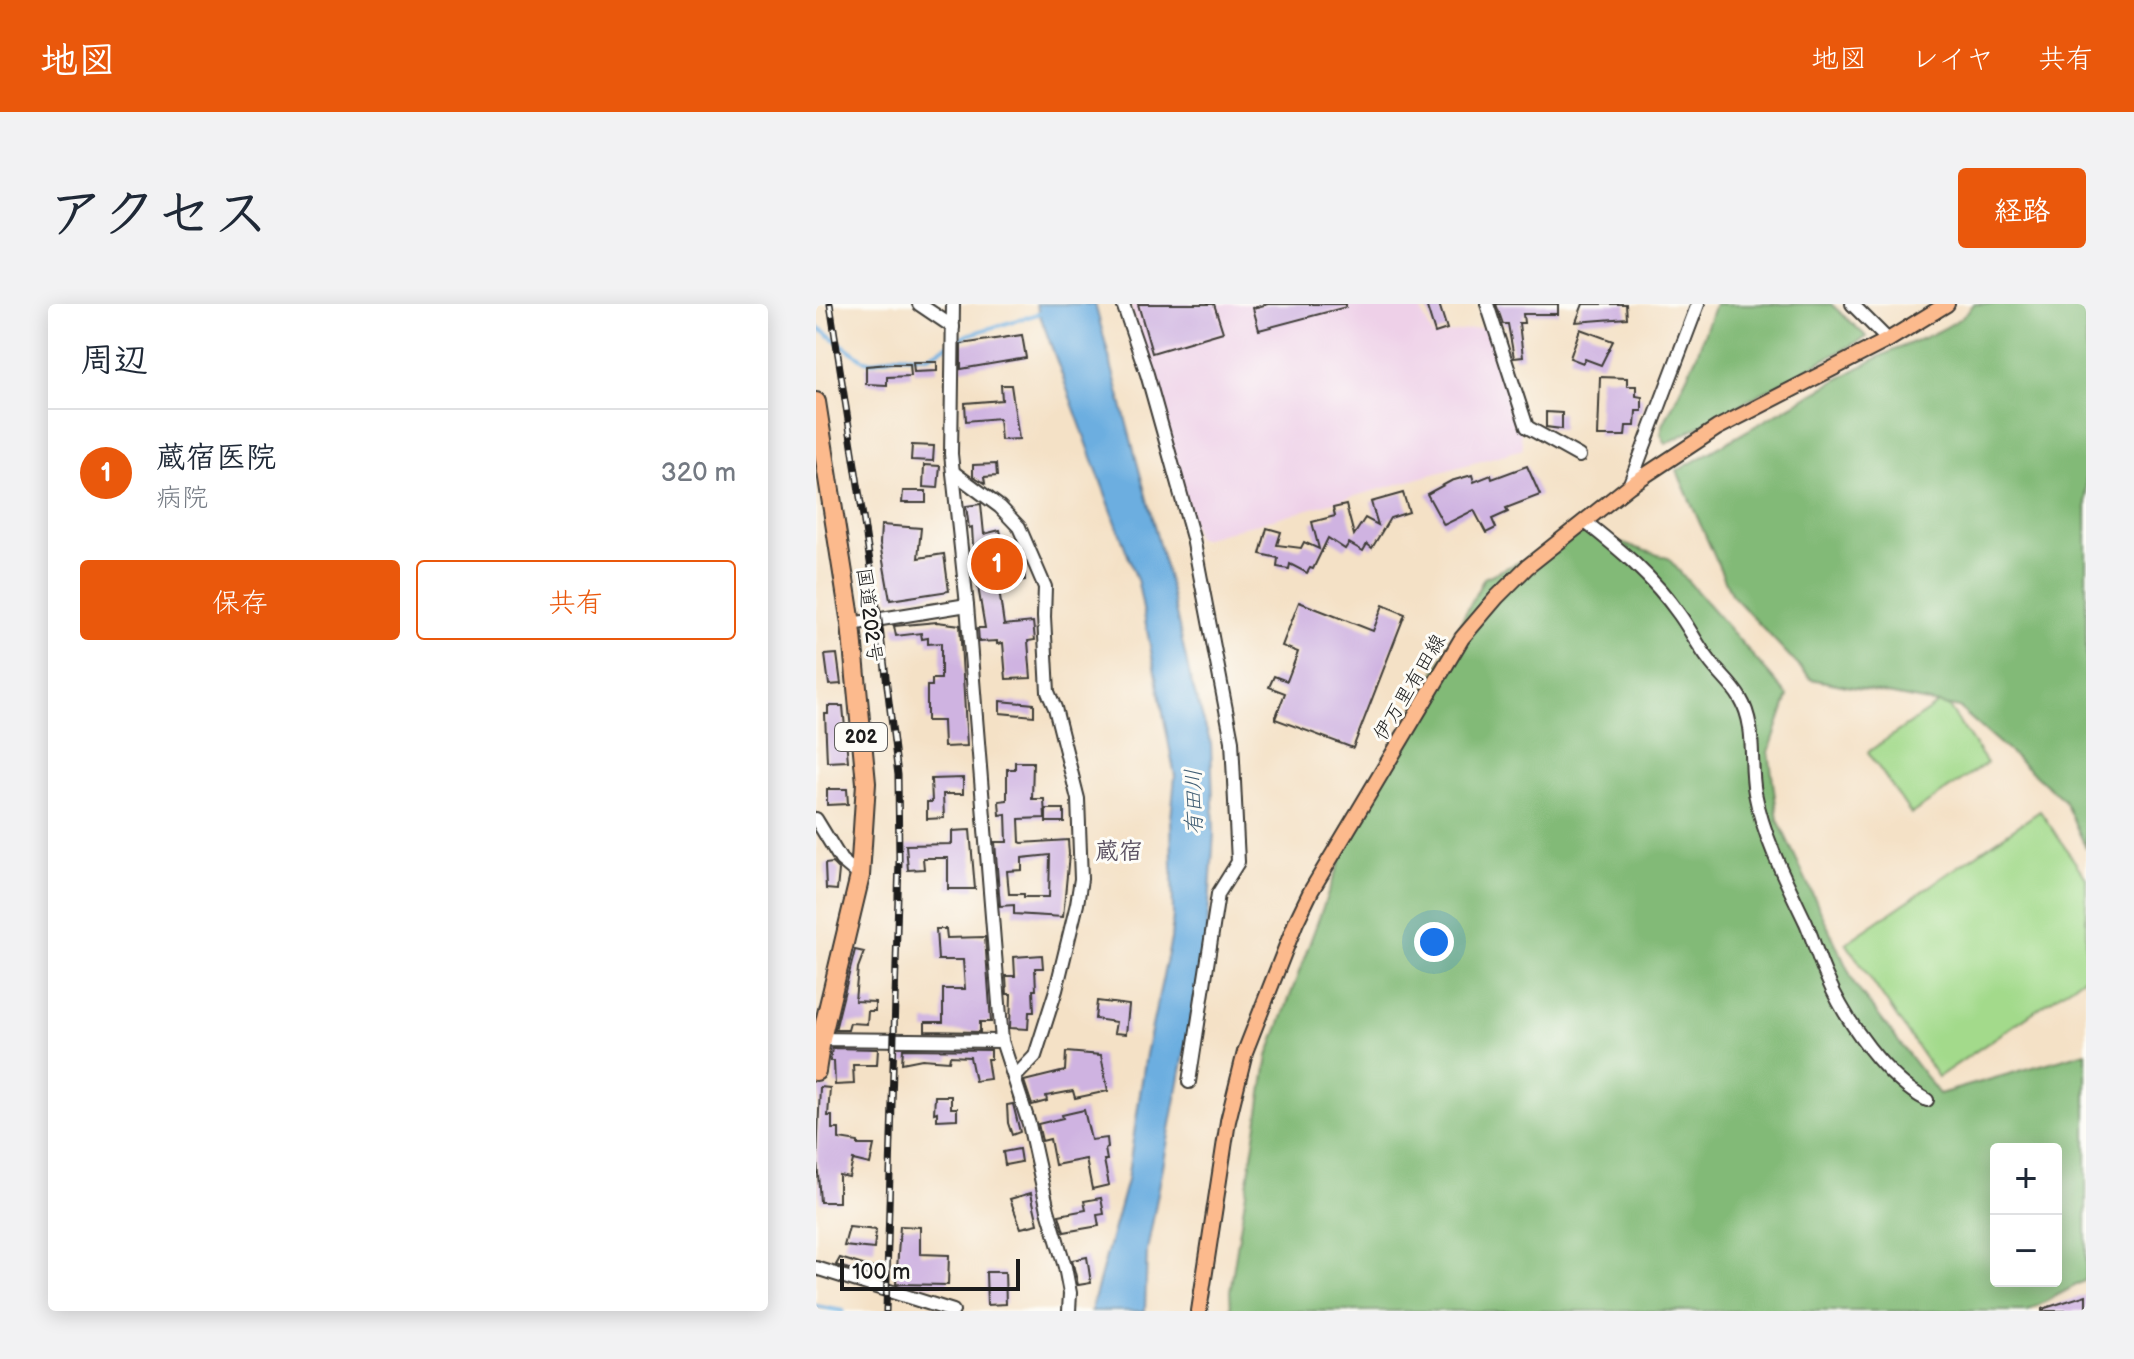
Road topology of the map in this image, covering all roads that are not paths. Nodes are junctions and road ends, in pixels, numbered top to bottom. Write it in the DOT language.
graph roads {
  1 [pos="919,304"];
  2 [pos="953,304"];
  3 [pos="1123,304"];
  4 [pos="1487,304"];
  5 [pos="1698,304"];
  6 [pos="1852,304"];
  7 [pos="1947,304"];
  8 [pos="953,327"];
  9 [pos="1888,340"];
  10 [pos="816,402"];
  11 [pos="1579,456"];
  12 [pos="953,472"];
  13 [pos="1629,486"];
  14 [pos="1584,521"];
  15 [pos="967,605"];
  16 [pos="851,624"];
  17 [pos="816,819"];
  18 [pos="860,876"];
  19 [pos="818,1039"];
  20 [pos="1002,1041"];
  21 [pos="816,1071"];
  22 [pos="1014,1078"];
  23 [pos="1189,1082"];
  24 [pos="1927,1100"];
  25 [pos="816,1268"];
  26 [pos="953,1311"];
  27 [pos="1069,1311"];
  28 [pos="1199,1311"];
  1 -- 8 [label="street"];
  2 -- 8 [label="street"];
  3 -- 23 [label="street"];
  4 -- 11 [label="street"];
  5 -- 13 [label="street"];
  6 -- 9 [label="street"];
  7 -- 9 [label="main road, 伊万里有田線"];
  8 -- 12 [label="street"];
  9 -- 13 [label="main road, 伊万里有田線"];
  10 -- 16 [label="highway, 国道202号 / 202"];
  12 -- 15 [label="street"];
  12 -- 22 [label="street"];
  13 -- 14 [label="main road, 伊万里有田線"];
  14 -- 24 [label="street"];
  14 -- 28 [label="main road, 伊万里有田線"];
  15 -- 16 [label="street"];
  15 -- 20 [label="street"];
  16 -- 18 [label="highway, 国道202号 / 202"];
  17 -- 18 [label="street"];
  18 -- 19 [label="highway, 国道202号 / 202"];
  19 -- 20 [label="street"];
  19 -- 21 [label="highway, 国道202号 / 202"];
  20 -- 22 [label="street"];
  22 -- 27 [label="street"];
  25 -- 26 [label="street"];
}
